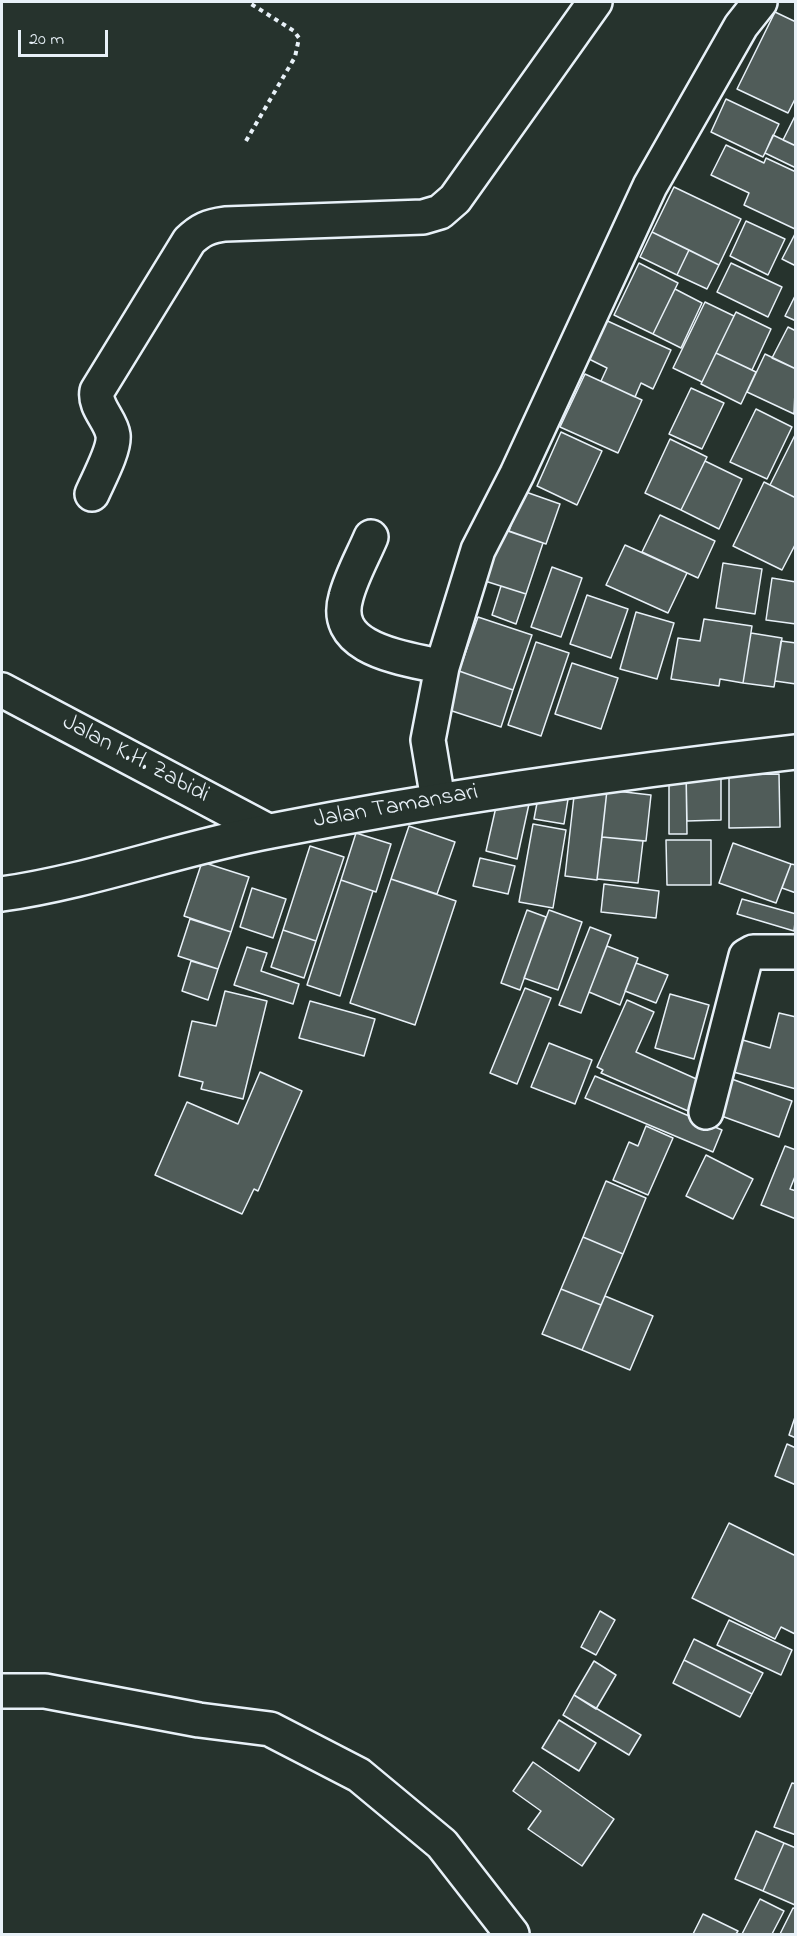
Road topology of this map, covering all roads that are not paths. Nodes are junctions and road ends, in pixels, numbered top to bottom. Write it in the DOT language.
graph roads {
  1 [pos="595,2"];
  2 [pos="760,2"];
  3 [pos="92,494"];
  4 [pos="371,537"];
  5 [pos="442,666"];
  6 [pos="2,690"];
  7 [pos="795,752"];
  8 [pos="438,800"];
  9 [pos="268,831"];
  10 [pos="2,894"];
  11 [pos="795,952"];
  12 [pos="706,1112"];
  13 [pos="2,1691"];
  14 [pos="512,1935"];
  1 -- 3 [label="street"];
  2 -- 5 [label="street"];
  4 -- 5 [label="street"];
  5 -- 8 [label="street"];
  6 -- 9 [label="street, Jalan K.H. Zabidi"];
  7 -- 8 [label="street, Jalan Tamansari"];
  8 -- 9 [label="street, Jalan Tamansari"];
  9 -- 10 [label="street, Jalan Tamansari"];
  11 -- 12 [label="street"];
  13 -- 14 [label="street"];
}
